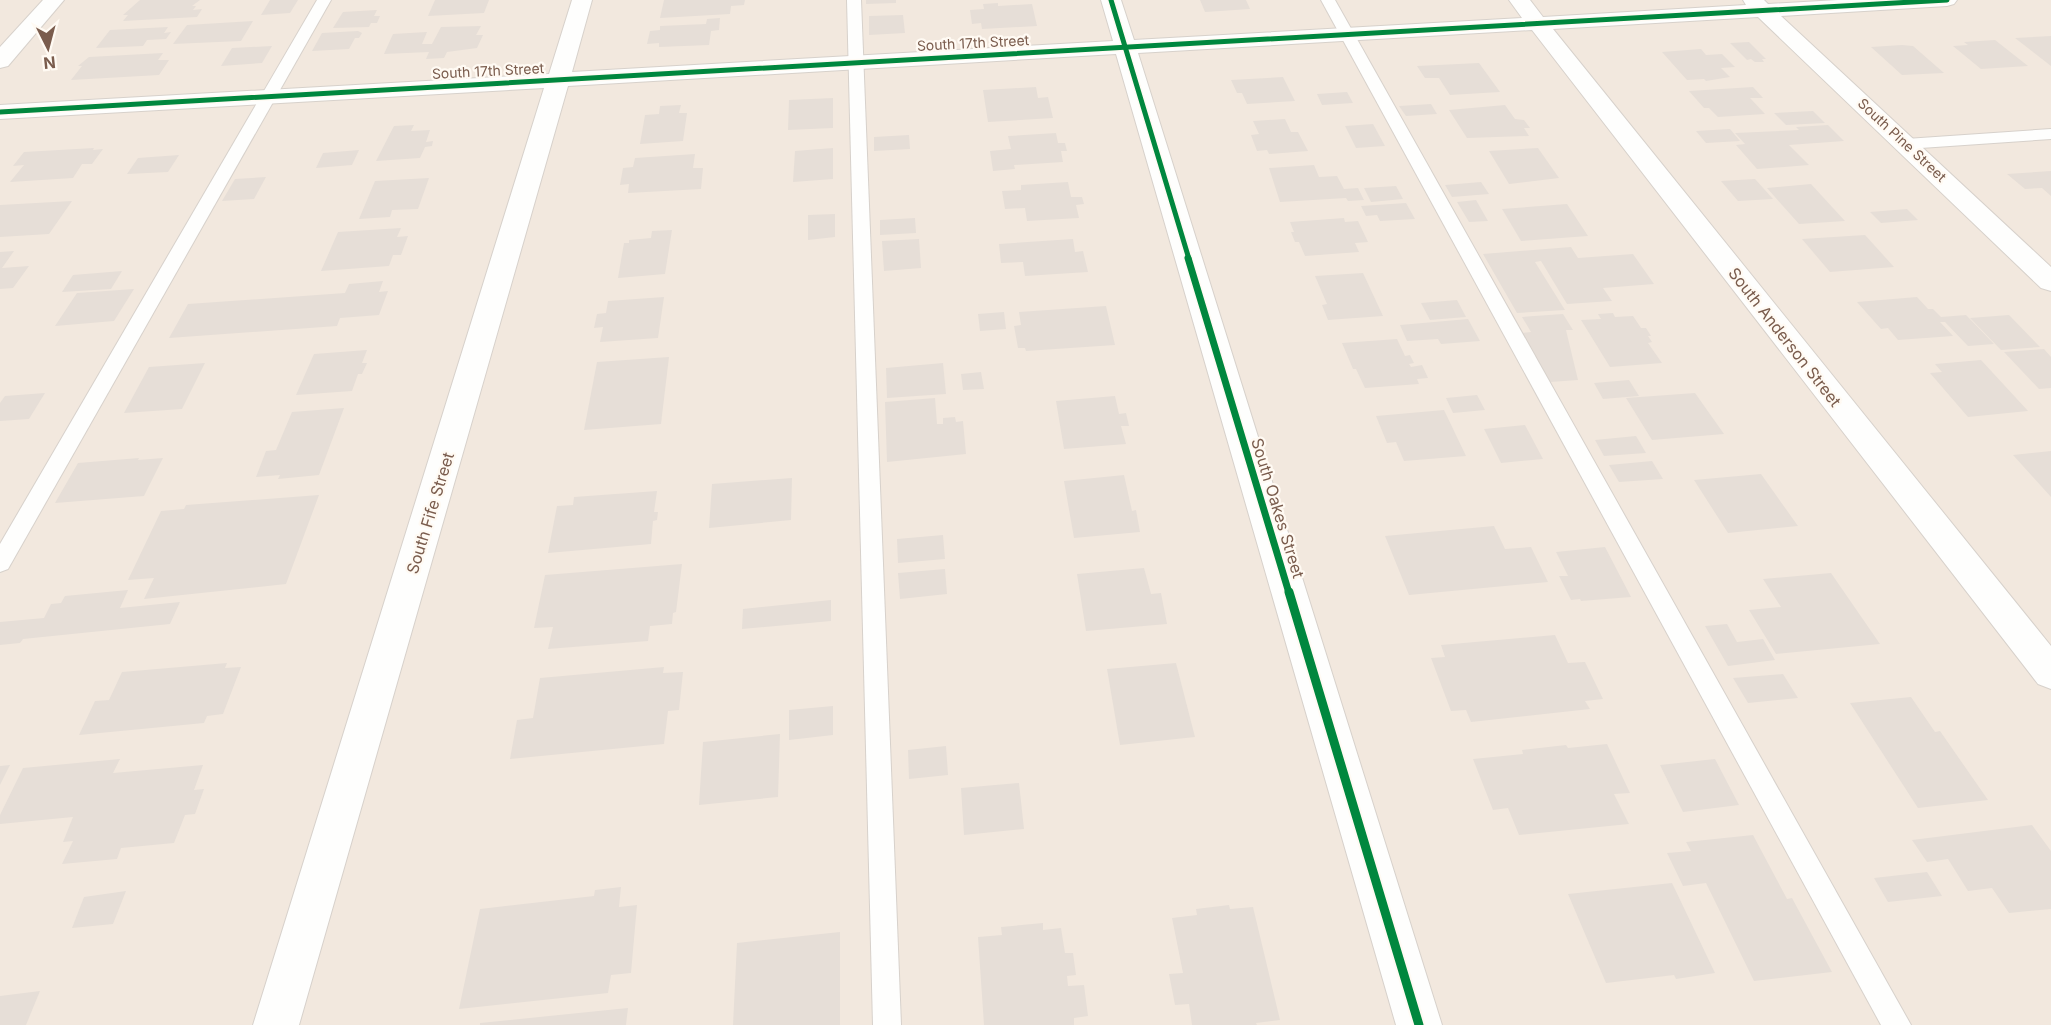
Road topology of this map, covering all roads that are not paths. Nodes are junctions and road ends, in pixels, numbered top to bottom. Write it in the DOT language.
graph roads {
  1 [pos="54,0"];
  2 [pos="324,0"];
  3 [pos="582,0"];
  4 [pos="854,0"];
  5 [pos="1111,0"];
  6 [pos="1328,0"];
  7 [pos="1519,0"];
  8 [pos="1947,0"];
  9 [pos="1757,5"];
  10 [pos="1538,23"];
  11 [pos="1347,35"];
  12 [pos="1126,48"];
  13 [pos="0,61"];
  14 [pos="856,63"];
  15 [pos="559,81"];
  16 [pos="268,97"];
  17 [pos="0,112"];
  18 [pos="2051,134"];
  19 [pos="1906,144"];
  20 [pos="2051,282"];
  21 [pos="0,563"];
  22 [pos="2051,673"];
  23 [pos="276,1025"];
  24 [pos="887,1025"];
  25 [pos="1419,1025"];
  26 [pos="1897,1025"];
  1 -- 13 [label="street"];
  2 -- 16 [label="lane"];
  3 -- 15 [label="street, South Fife Street"];
  4 -- 14 [label="lane"];
  5 -- 12 [label="street, South Oakes Street"];
  6 -- 11 [label="lane"];
  7 -- 10 [label="street, South Anderson Street"];
  8 -- 9 [label="street, South 17th Street"];
  9 -- 10 [label="street, South 17th Street"];
  9 -- 19 [label="street, South Pine Street"];
  10 -- 11 [label="street, South 17th Street"];
  10 -- 22 [label="street, South Anderson Street"];
  11 -- 12 [label="street, South 17th Street"];
  11 -- 26 [label="lane"];
  12 -- 14 [label="street, South 17th Street"];
  12 -- 25 [label="street, South Oakes Street"];
  14 -- 15 [label="street, South 17th Street"];
  14 -- 24 [label="lane"];
  15 -- 16 [label="street, South 17th Street"];
  15 -- 23 [label="street, South Fife Street"];
  16 -- 17 [label="street, South 17th Street"];
  16 -- 21 [label="lane"];
  18 -- 19 [label="lane"];
  19 -- 20 [label="street, South Pine Street"];
}
